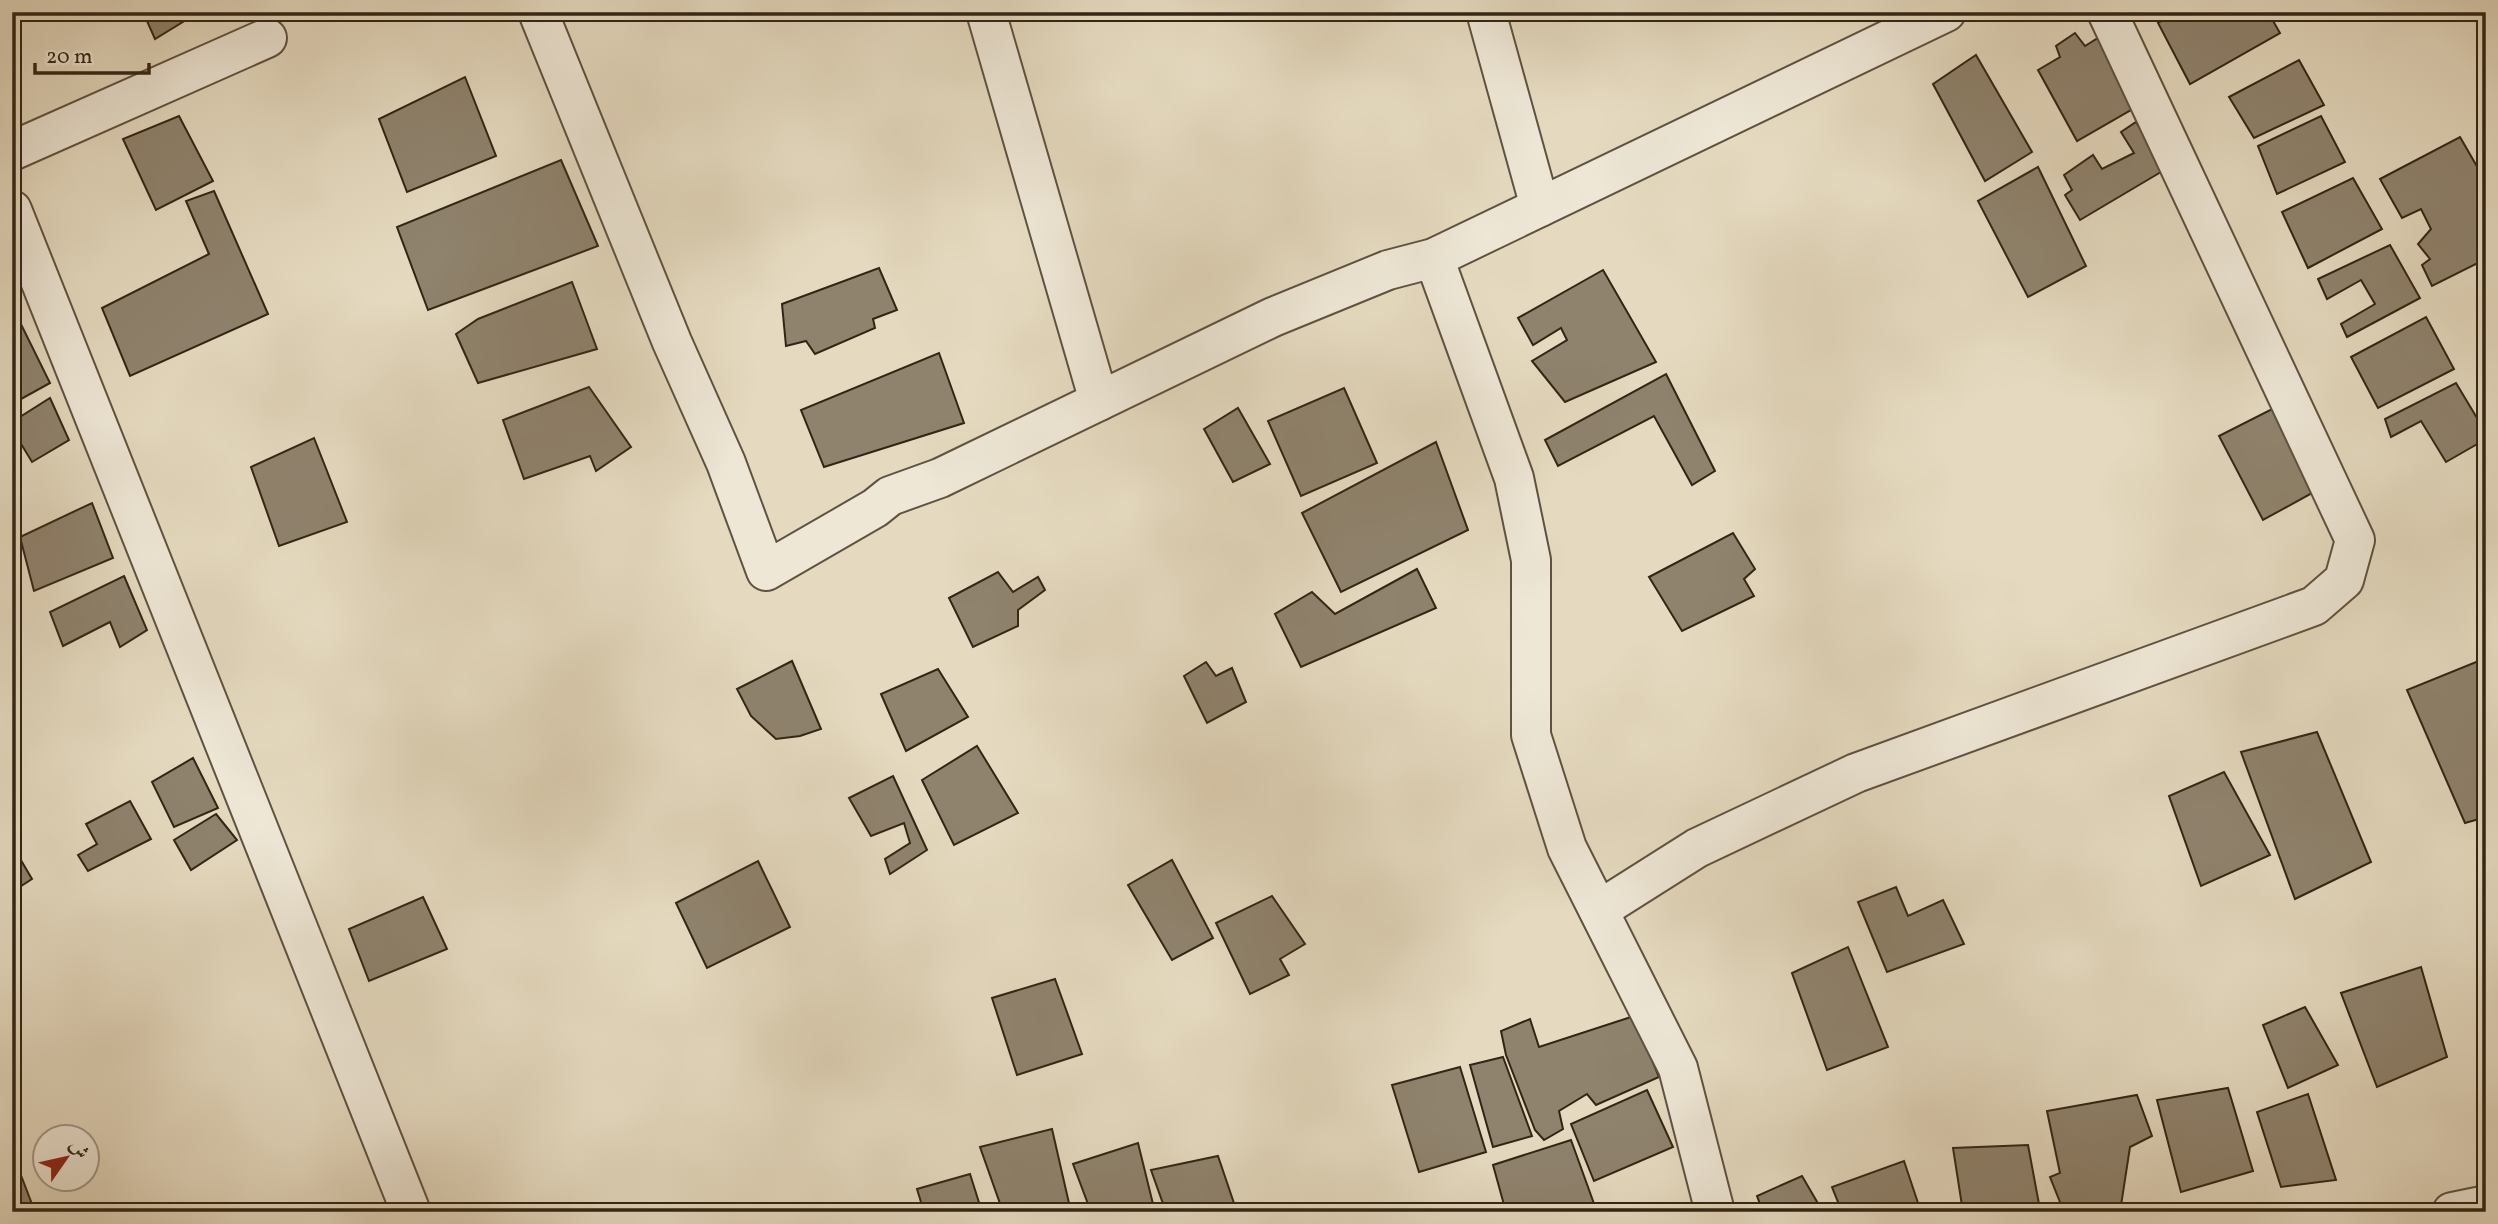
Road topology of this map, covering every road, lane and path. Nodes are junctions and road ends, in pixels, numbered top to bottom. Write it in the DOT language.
graph roads {
  1 [pos="538,12"];
  2 [pos="985,12"];
  3 [pos="1486,12"];
  4 [pos="1946,12"];
  5 [pos="2106,12"];
  6 [pos="267,38"];
  7 [pos="12,151"];
  8 [pos="1540,207"];
  9 [pos="12,210"];
  10 [pos="1434,258"];
  11 [pos="1099,401"];
  12 [pos="1599,910"];
  13 [pos="2486,1205"];
  14 [pos="411,1212"];
  15 [pos="1715,1212"];
  16 [pos="2452,1212"];
  1 -- 11 [label="street"];
  2 -- 11 [label="street"];
  3 -- 8 [label="street"];
  4 -- 8 [label="street"];
  5 -- 12 [label="street"];
  6 -- 7 [label="street"];
  8 -- 10 [label="street"];
  9 -- 14 [label="street"];
  10 -- 11 [label="street"];
  10 -- 12 [label="street"];
  12 -- 15 [label="street"];
  13 -- 16 [label="street"];
}
